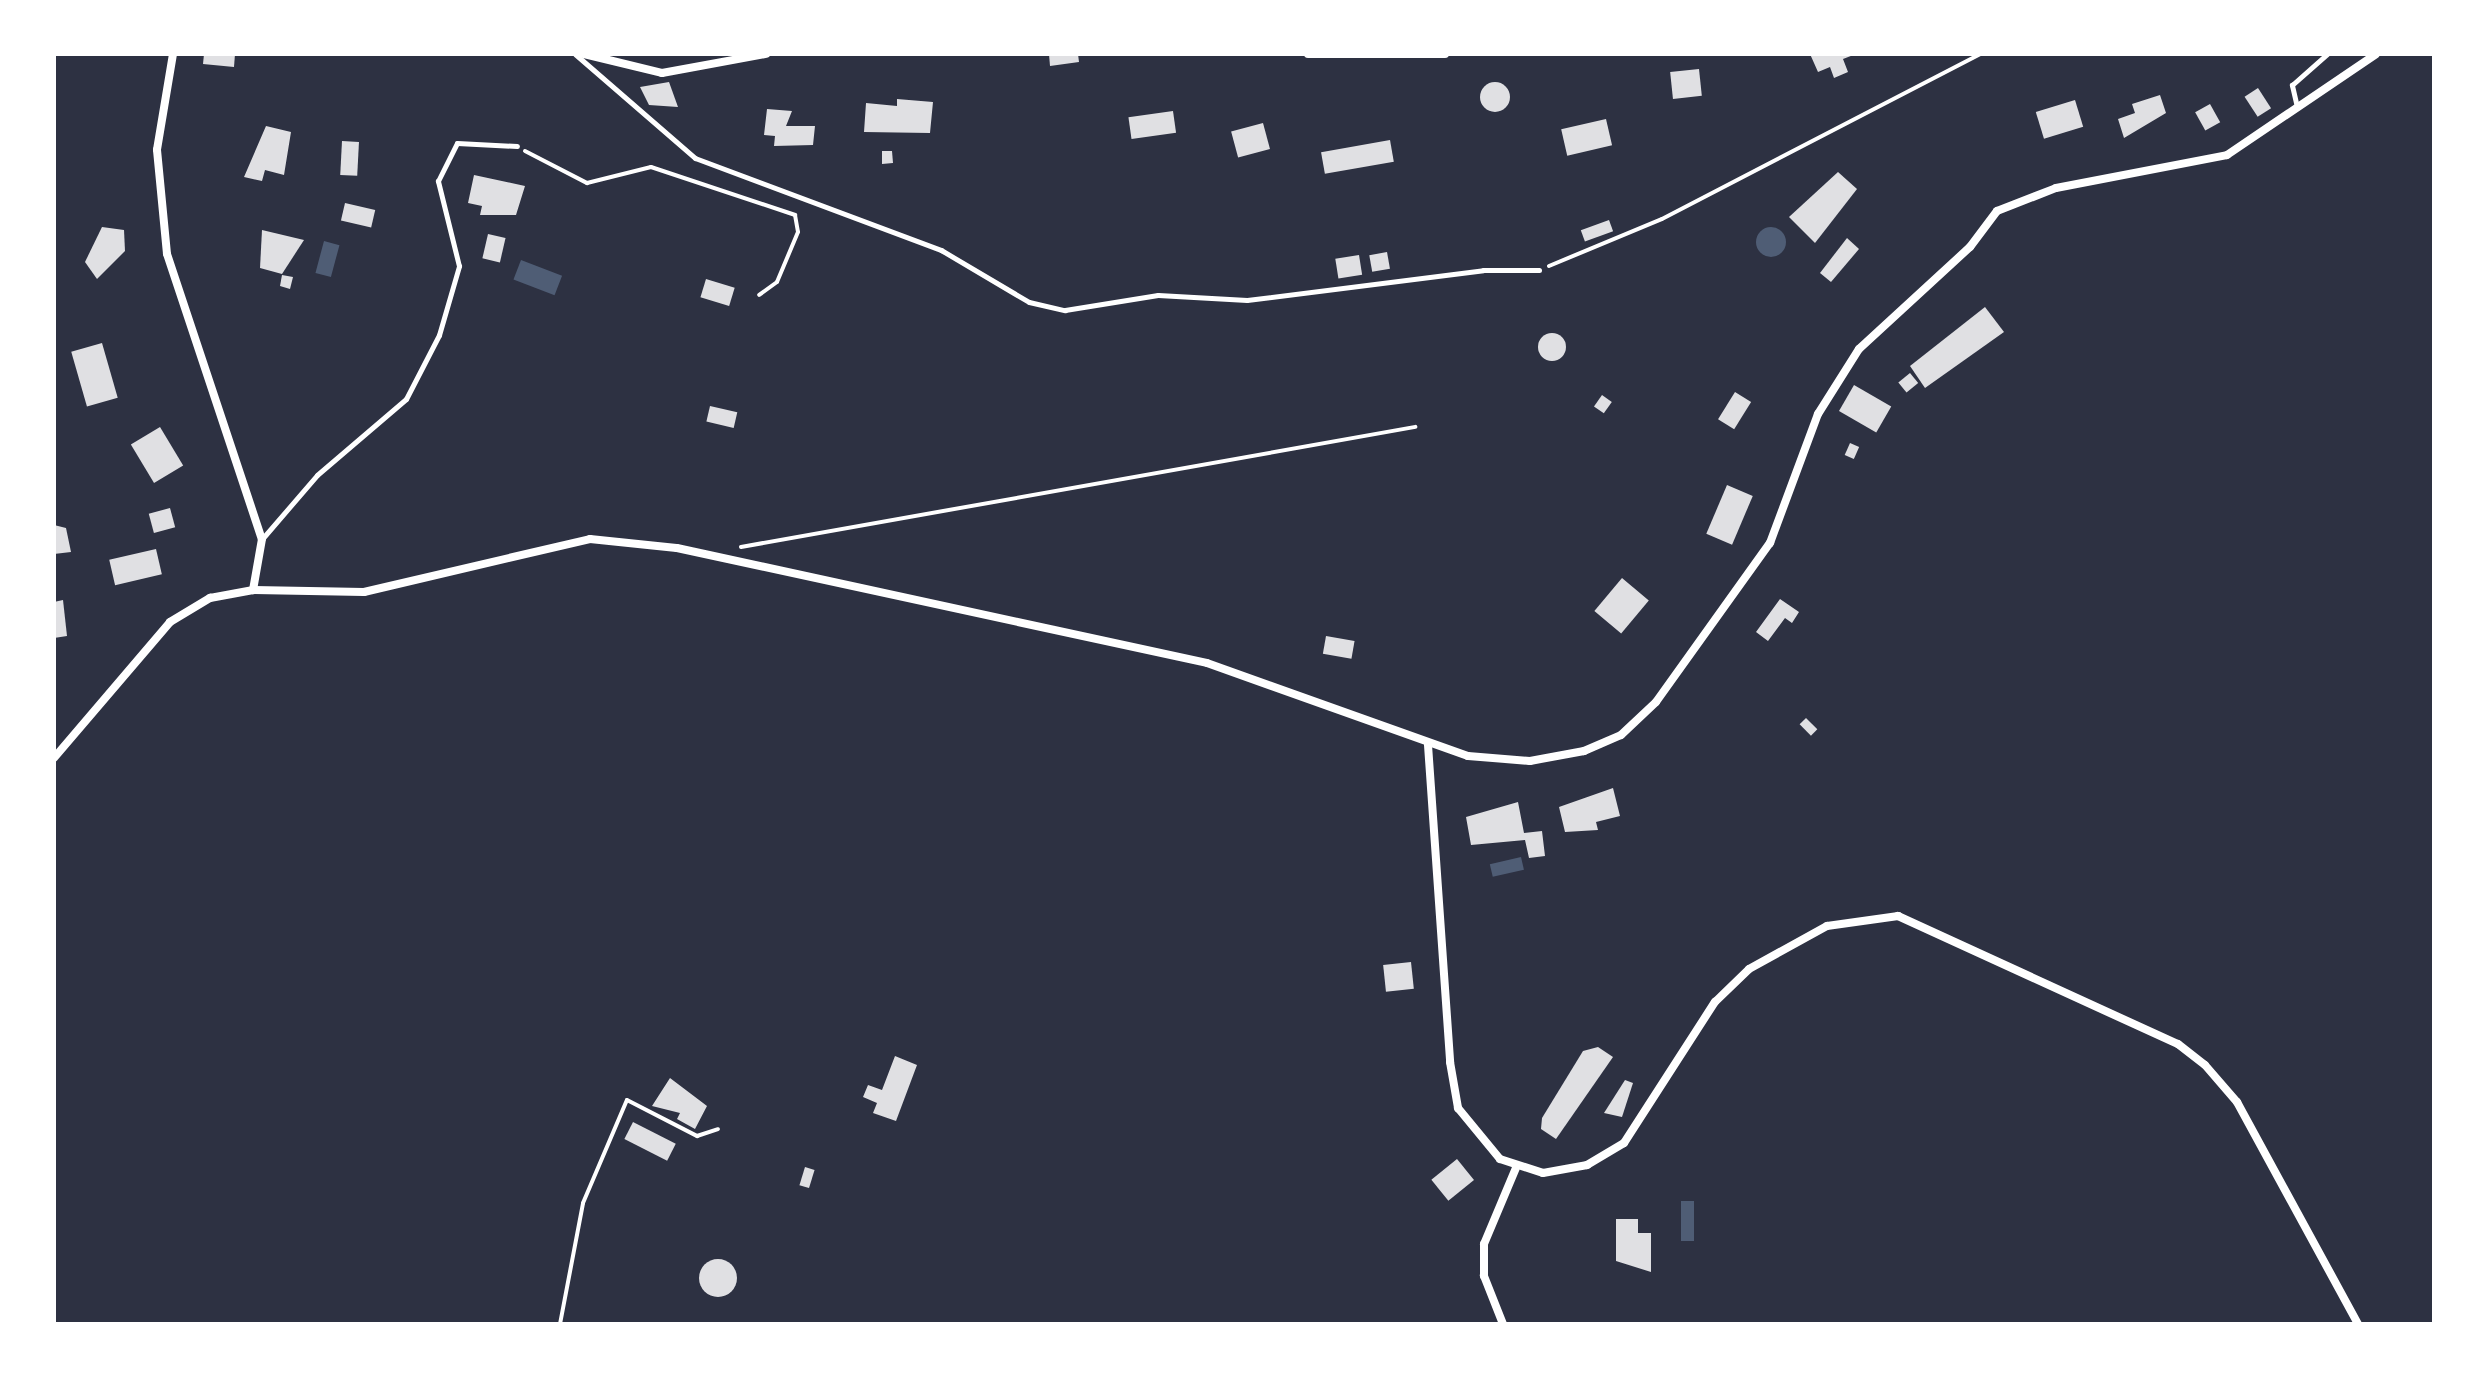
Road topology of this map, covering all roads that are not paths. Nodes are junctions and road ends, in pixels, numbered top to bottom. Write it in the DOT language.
graph roads {
  1 [pos="173,54"];
  2 [pos="575,54"];
  3 [pos="584,54"];
  4 [pos="766,54"];
  5 [pos="1308,54"];
  6 [pos="1445,54"];
  7 [pos="2327,54"];
  8 [pos="2376,54"];
  9 [pos="2297,107"];
  10 [pos="517,146"];
  11 [pos="1539,270"];
  12 [pos="262,539"];
  13 [pos="253,590"];
  14 [pos="1428,745"];
  15 [pos="54,758"];
  16 [pos="1516,1168"];
  17 [pos="1503,1324"];
  18 [pos="2358,1324"];
  1 -- 12 [label="street"];
  2 -- 11 [label="lane"];
  3 -- 4 [label="street"];
  5 -- 6 [label="street"];
  7 -- 9 [label="lane"];
  8 -- 9 [label="street"];
  9 -- 14 [label="street"];
  10 -- 12 [label="lane"];
  12 -- 13 [label="street"];
  13 -- 14 [label="street"];
  13 -- 15 [label="street"];
  14 -- 16 [label="street"];
  16 -- 17 [label="street"];
  16 -- 18 [label="street"];
}
